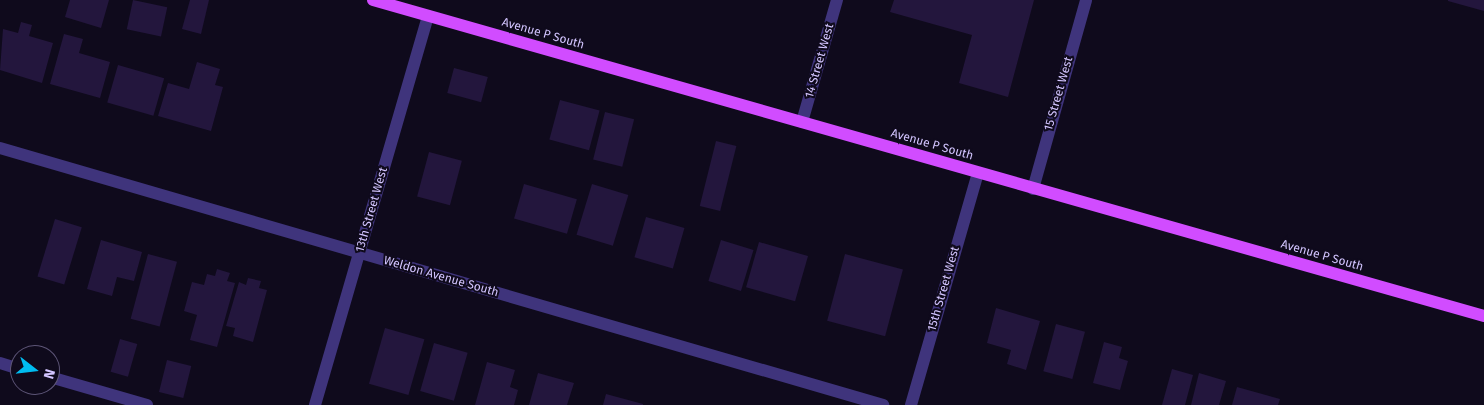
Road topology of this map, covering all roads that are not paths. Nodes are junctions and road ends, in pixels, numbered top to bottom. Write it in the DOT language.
graph roads {
  1 [pos="373,0"];
  2 [pos="837,0"];
  3 [pos="1086,0"];
  4 [pos="428,16"];
  5 [pos="802,122"];
  6 [pos="0,148"];
  7 [pos="978,173"];
  8 [pos="1033,188"];
  9 [pos="359,252"];
  10 [pos="1484,316"];
  11 [pos="60,380"];
  12 [pos="147,405"];
  13 [pos="315,405"];
  14 [pos="883,405"];
  15 [pos="911,405"];
  1 -- 4 [label="main road, Avenue P South"];
  2 -- 5 [label="street, 14 Street West"];
  3 -- 8 [label="street, 15 Street West"];
  4 -- 5 [label="main road, Avenue P South"];
  4 -- 9 [label="street, 13th Street West"];
  5 -- 7 [label="main road, Avenue P South"];
  6 -- 9 [label="street, Weldon Avenue South"];
  7 -- 8 [label="main road, Avenue P South"];
  7 -- 15 [label="street, 15th Street West"];
  8 -- 10 [label="main road, Avenue P South"];
  9 -- 13 [label="street, 13th Street West"];
  9 -- 14 [label="street, Weldon Avenue South"];
  11 -- 12 [label="street"];
}
